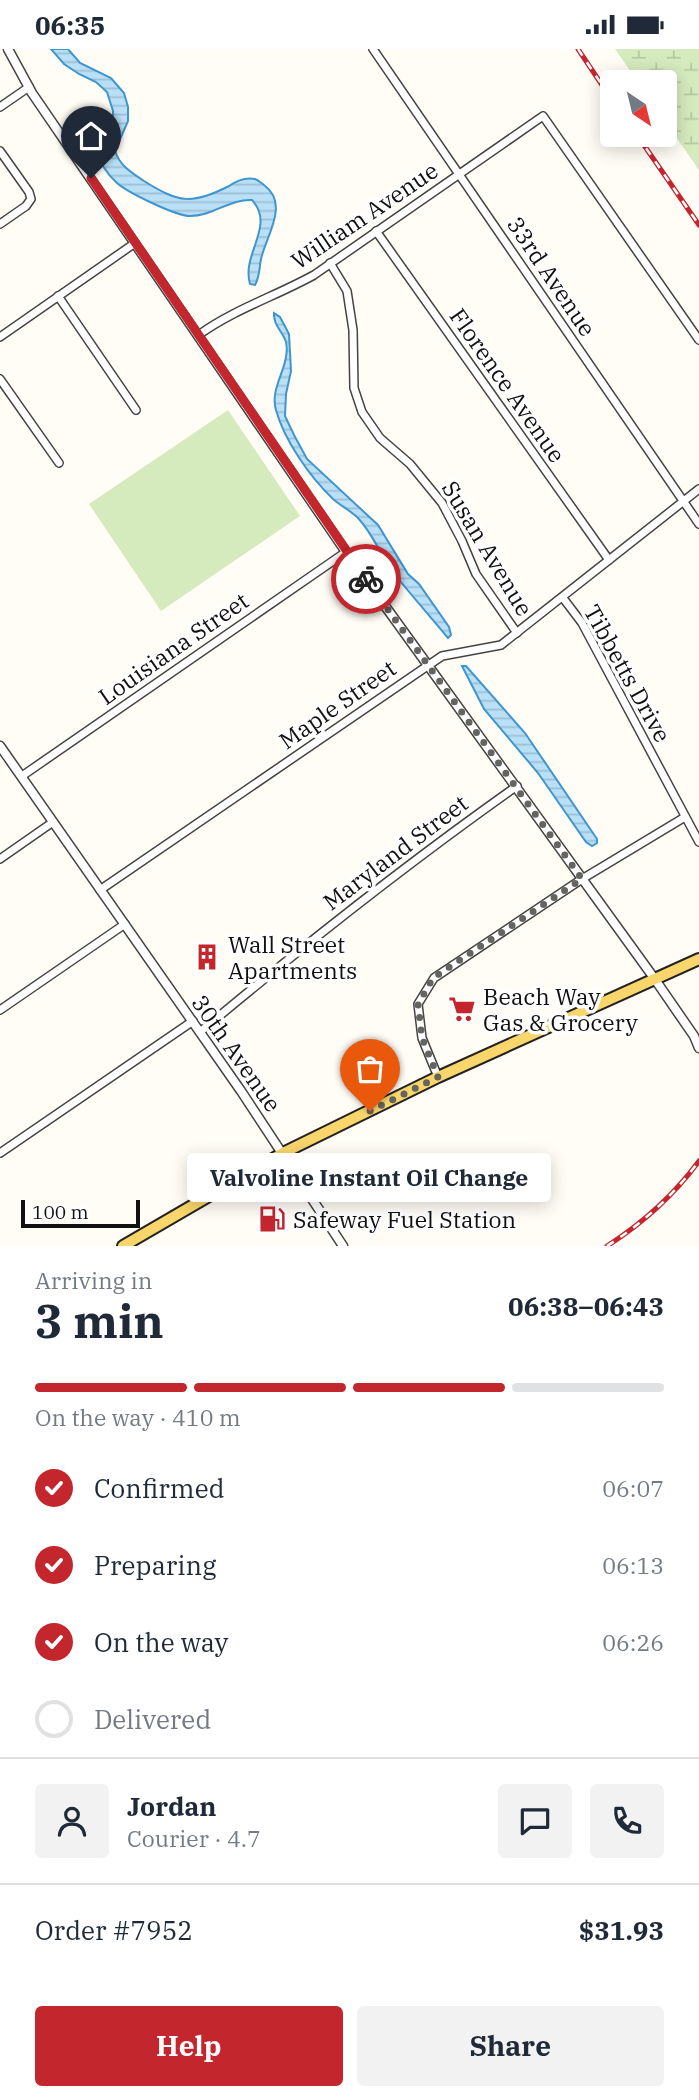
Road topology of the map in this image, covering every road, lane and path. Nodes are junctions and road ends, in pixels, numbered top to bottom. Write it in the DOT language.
graph roads {
  1 [pos="8,49"];
  2 [pos="373,49"];
  3 [pos="29,87"];
  4 [pos="0,107"];
  5 [pos="0,151"];
  6 [pos="458,174"];
  7 [pos="0,224"];
  8 [pos="376,231"];
  9 [pos="135,243"];
  10 [pos="330,263"];
  11 [pos="58,296"];
  12 [pos="200,334"];
  13 [pos="0,337"];
  14 [pos="699,340"];
  15 [pos="0,379"];
  16 [pos="136,410"];
  17 [pos="59,463"];
  18 [pos="699,489"];
  19 [pos="683,501"];
  20 [pos="699,524"];
  21 [pos="346,552"];
  22 [pos="609,560"];
  23 [pos="563,598"];
  24 [pos="517,633"];
  25 [pos="428,664"];
  26 [pos="0,746"];
  27 [pos="22,776"];
  28 [pos="517,786"];
  29 [pos="685,817"];
  30 [pos="53,822"];
  31 [pos="699,842"];
  32 [pos="0,859"];
  33 [pos="582,879"];
  34 [pos="100,890"];
  35 [pos="124,924"];
  36 [pos="699,959"];
  37 [pos="654,978"];
  38 [pos="0,1010"];
  39 [pos="193,1021"];
  40 [pos="200,1032"];
  41 [pos="699,1048"];
  42 [pos="438,1077"];
  43 [pos="0,1153"];
  44 [pos="283,1153"];
  45 [pos="124,1246"];
  46 [pos="343,1246"];
  1 -- 3 [label="street"];
  2 -- 6 [label="street, 33rd Avenue"];
  3 -- 4 [label="street"];
  3 -- 9 [label="street"];
  5 -- 7 [label="street"];
  6 -- 8 [label="street, William Avenue"];
  6 -- 14 [label="street, William Avenue"];
  6 -- 19 [label="street, 33rd Avenue"];
  8 -- 10 [label="street, William Avenue"];
  8 -- 22 [label="street, Florence Avenue"];
  9 -- 11 [label="street"];
  9 -- 12 [label="street"];
  10 -- 12 [label="street, William Avenue"];
  10 -- 24 [label="street, Susan Avenue"];
  11 -- 13 [label="street"];
  11 -- 16 [label="street"];
  12 -- 21 [label="street"];
  15 -- 17 [label="street"];
  18 -- 19 [label="street, Maple Street"];
  19 -- 20 [label="street, 33rd Avenue"];
  19 -- 22 [label="street, Maple Street"];
  21 -- 25 [label="street"];
  21 -- 27 [label="street, Louisiana Street"];
  22 -- 23 [label="street, Maple Street"];
  23 -- 24 [label="street, Maple Street"];
  23 -- 29 [label="street, Tibbetts Drive"];
  24 -- 25 [label="street, Maple Street"];
  25 -- 28 [label="street"];
  25 -- 34 [label="street, Maple Street"];
  26 -- 27 [label="street, 30th Avenue"];
  27 -- 30 [label="street, 30th Avenue"];
  28 -- 33 [label="street"];
  28 -- 40 [label="street, Maryland Street"];
  29 -- 31 [label="street, Tibbetts Drive"];
  29 -- 33 [label="street"];
  30 -- 32 [label="street"];
  30 -- 34 [label="street, 30th Avenue"];
  33 -- 37 [label="street"];
  33 -- 42 [label="street"];
  34 -- 35 [label="street, 30th Avenue"];
  35 -- 38 [label="street"];
  35 -- 39 [label="street, 30th Avenue"];
  36 -- 37 [label="main road"];
  37 -- 41 [label="street"];
  37 -- 42 [label="main road"];
  39 -- 40 [label="street, 30th Avenue"];
  39 -- 43 [label="street"];
  40 -- 44 [label="street, 30th Avenue"];
  42 -- 44 [label="main road"];
  44 -- 45 [label="main road"];
  44 -- 46 [label="street, 30th Avenue"];
}
